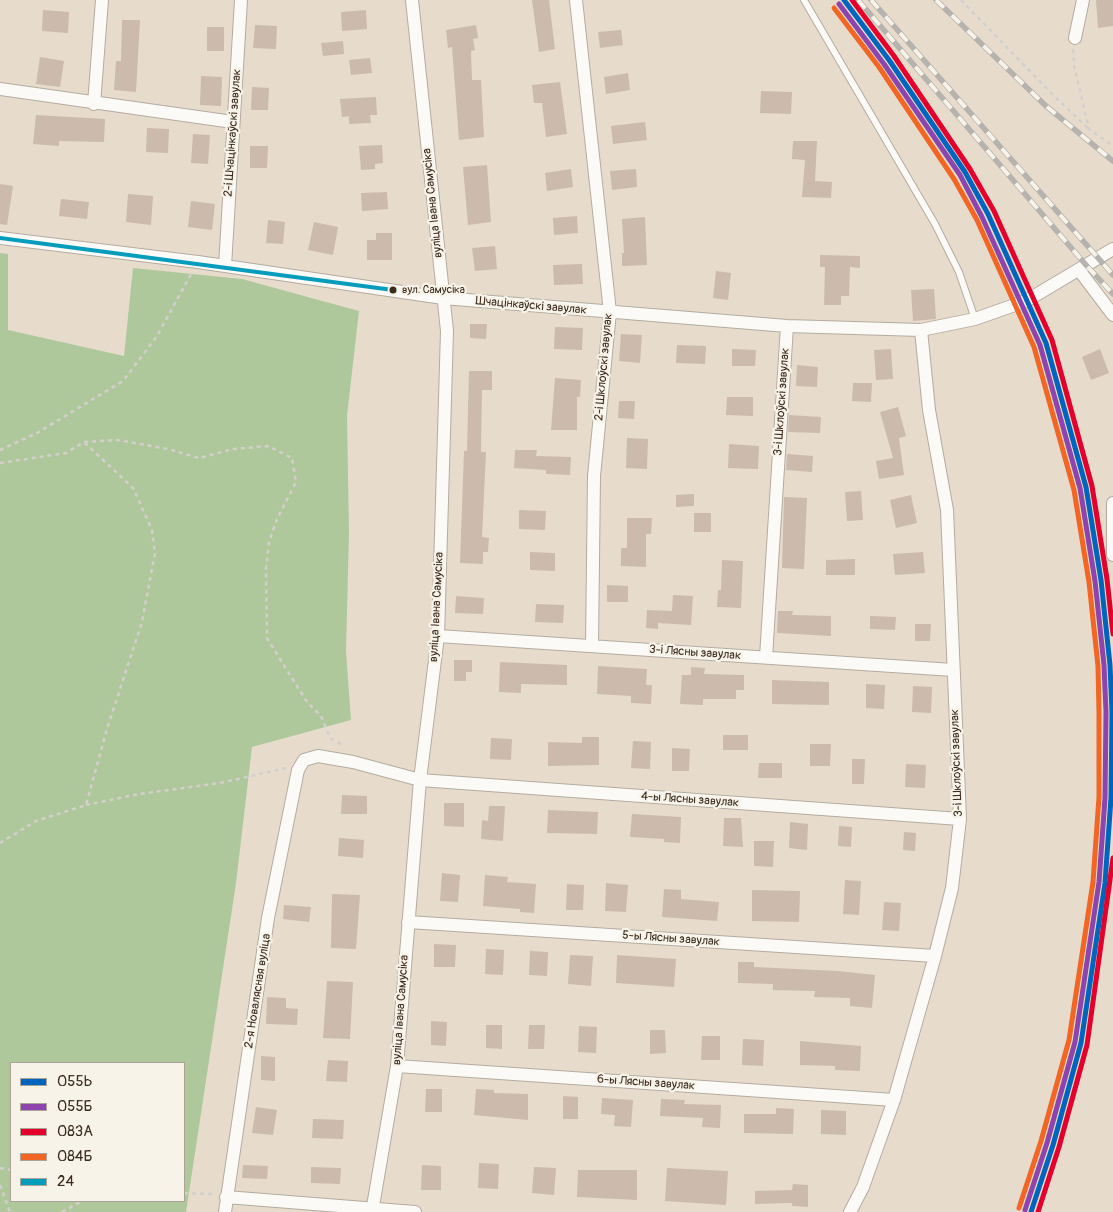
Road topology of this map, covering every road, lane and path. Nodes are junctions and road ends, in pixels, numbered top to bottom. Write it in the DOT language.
graph roads {
  1 [pos="102,0"];
  2 [pos="241,0"];
  3 [pos="412,0"];
  4 [pos="576,0"];
  5 [pos="804,0"];
  6 [pos="961,0"];
  7 [pos="1083,0"];
  8 [pos="1075,38"];
  9 [pos="0,89"];
  10 [pos="94,104"];
  11 [pos="233,122"];
  12 [pos="1090,129"];
  13 [pos="1113,146"];
  14 [pos="0,238"];
  15 [pos="1113,249"];
  16 [pos="198,262"];
  17 [pos="224,266"];
  18 [pos="1079,270"];
  19 [pos="443,298"];
  20 [pos="610,312"];
  21 [pos="1113,315"];
  22 [pos="975,319"];
  23 [pos="787,326"];
  24 [pos="921,330"];
  25 [pos="84,442"];
  26 [pos="0,450"];
  27 [pos="0,463"];
  28 [pos="1113,503"];
  29 [pos="1113,555"];
  30 [pos="438,636"];
  31 [pos="592,646"];
  32 [pos="766,657"];
  33 [pos="953,670"];
  34 [pos="354,762"];
  35 [pos="298,770"];
  36 [pos="420,780"];
  37 [pos="86,805"];
  38 [pos="960,819"];
  39 [pos="0,843"];
  40 [pos="408,922"];
  41 [pos="934,956"];
  42 [pos="397,1066"];
  43 [pos="894,1100"];
  44 [pos="0,1185"];
  45 [pos="185,1193"];
  46 [pos="226,1196"];
  47 [pos="80,1202"];
  48 [pos="372,1211"];
  49 [pos="10,1212"];
  50 [pos="62,1212"];
  51 [pos="225,1212"];
  52 [pos="415,1212"];
  53 [pos="850,1212"];
  1 -- 10 [label="street"];
  2 -- 11 [label="street, 2-і Шчацінкаўскі завулак"];
  3 -- 19 [label="street, вуліца Івана Самусіка"];
  4 -- 20 [label="street, 2-і Шклоўскі завулак"];
  5 -- 22 [label="lane"];
  6 -- 12 [label="path"];
  7 -- 8 [label="street"];
  8 -- 12 [label="path"];
  9 -- 10 [label="street"];
  10 -- 11 [label="street"];
  11 -- 17 [label="street, 2-і Шчацінкаўскі завулак"];
  12 -- 13 [label="path"];
  14 -- 16 [label="street, Шчацінкаўскі завулак"];
  15 -- 18 [label="street, Шчацінкаўскі завулак"];
  16 -- 17 [label="street, Шчацінкаўскі завулак"];
  16 -- 26 [label="path"];
  17 -- 19 [label="street, Шчацінкаўскі завулак"];
  18 -- 21 [label="street"];
  18 -- 22 [label="street, Шчацінкаўскі завулак"];
  19 -- 20 [label="street, Шчацінкаўскі завулак"];
  19 -- 30 [label="street, вуліца Івана Самусіка"];
  20 -- 23 [label="street, Шчацінкаўскі завулак"];
  20 -- 31 [label="street, 2-і Шклоўскі завулак"];
  22 -- 24 [label="street, Шчацінкаўскі завулак"];
  23 -- 24 [label="street, Шчацінкаўскі завулак"];
  23 -- 32 [label="street, 3-і Шклоўскі завулак"];
  24 -- 33 [label="street, 3-і Шклоўскі завулак"];
  25 -- 27 [label="path"];
  25 -- 34 [label="path"];
  25 -- 37 [label="path"];
  28 -- 29 [label="street"];
  30 -- 31 [label="street, 3-і Лясны завулак"];
  30 -- 36 [label="street, вуліца Івана Самусіка"];
  31 -- 32 [label="street, 3-і Лясны завулак"];
  32 -- 33 [label="street, 3-і Лясны завулак"];
  33 -- 38 [label="street, 3-і Шклоўскі завулак"];
  34 -- 35 [label="street, 4-ы Лясны завулак"];
  34 -- 36 [label="street, 4-ы Лясны завулак"];
  35 -- 37 [label="path"];
  35 -- 46 [label="street, 2-я Новалясная вуліца"];
  36 -- 38 [label="street, 4-ы Лясны завулак"];
  36 -- 40 [label="street, вуліца Івана Самусіка"];
  37 -- 39 [label="path"];
  38 -- 41 [label="street, 3-і Шклоўскі завулак"];
  40 -- 41 [label="street, 5-ы Лясны завулак"];
  40 -- 42 [label="street, вуліца Івана Самусіка"];
  41 -- 43 [label="street, 3-і Шклоўскі завулак"];
  42 -- 43 [label="street, 6-ы Лясны завулак"];
  42 -- 48 [label="street, вуліца Івана Самусіка"];
  43 -- 53 [label="street, 3-і Шклоўскі завулак"];
  44 -- 49 [label="path"];
  45 -- 46 [label="path"];
  46 -- 48 [label="street"];
  46 -- 51 [label="street, 2-я Новалясная вуліца"];
  47 -- 50 [label="path"];
  48 -- 52 [label="street"];
}
